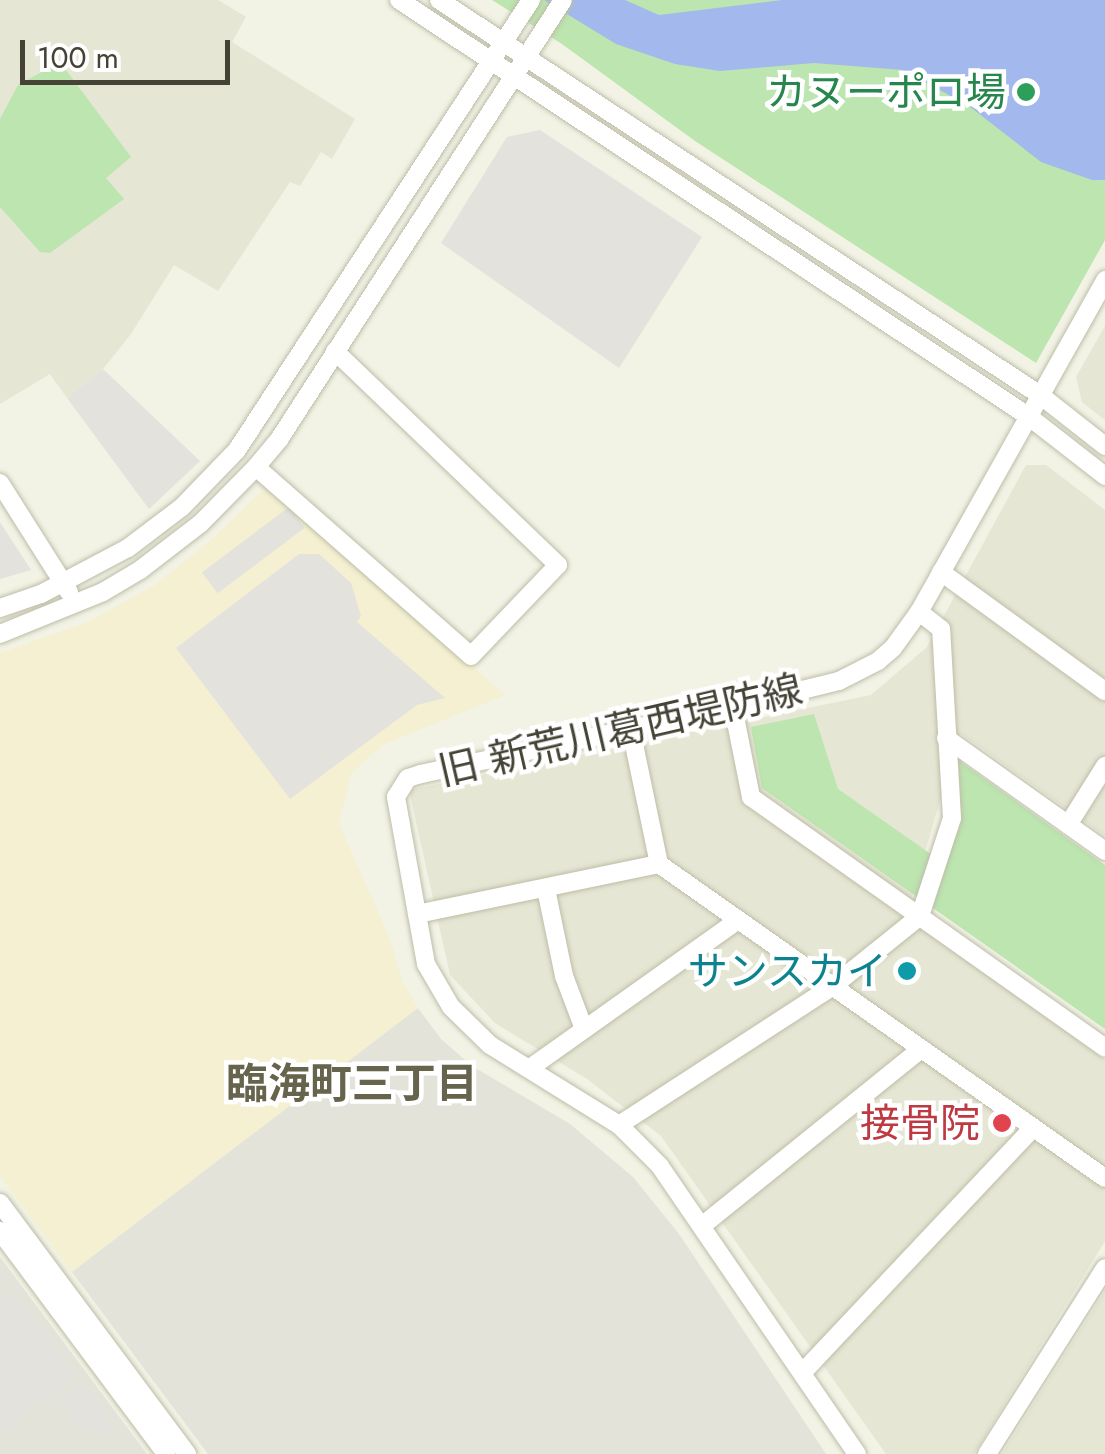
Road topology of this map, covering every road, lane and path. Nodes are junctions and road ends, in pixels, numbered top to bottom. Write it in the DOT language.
graph roads {
  1 [pos="399,0"];
  2 [pos="439,0"];
  3 [pos="562,0"];
  4 [pos="526,6"];
  5 [pos="503,42"];
  6 [pos="525,56"];
  7 [pos="491,61"];
  8 [pos="513,75"];
  9 [pos="1105,280"];
  10 [pos="335,351"];
  11 [pos="1040,395"];
  12 [pos="1028,416"];
  13 [pos="1105,446"];
  14 [pos="256,467"];
  15 [pos="1105,476"];
  16 [pos="0,483"];
  17 [pos="941,572"];
  18 [pos="63,583"];
  19 [pos="76,604"];
  20 [pos="0,608"];
  21 [pos="919,612"];
  22 [pos="0,634"];
  23 [pos="1105,691"];
  24 [pos="733,708"];
  25 [pos="631,730"];
  26 [pos="946,738"];
  27 [pos="1105,766"];
  28 [pos="1068,825"];
  29 [pos="1105,851"];
  30 [pos="659,864"];
  31 [pos="546,889"];
  32 [pos="417,914"];
  33 [pos="920,916"];
  34 [pos="738,920"];
  35 [pos="833,986"];
  36 [pos="584,1029"];
  37 [pos="1105,1048"];
  38 [pos="920,1050"];
  39 [pos="530,1068"];
  40 [pos="619,1126"];
  41 [pos="1032,1128"];
  42 [pos="1105,1178"];
  43 [pos="0,1203"];
  44 [pos="703,1224"];
  45 [pos="0,1231"];
  46 [pos="21,1245"];
  47 [pos="1105,1268"];
  48 [pos="802,1372"];
  49 [pos="166,1454"];
  50 [pos="187,1454"];
  51 [pos="857,1454"];
  52 [pos="987,1454"];
  1 -- 7 [label="street"];
  2 -- 5 [label="street"];
  3 -- 6 [label="street"];
  4 -- 5 [label="street"];
  5 -- 6 [label="street"];
  5 -- 7 [label="street"];
  6 -- 8 [label="street"];
  6 -- 11 [label="street"];
  7 -- 8 [label="street"];
  7 -- 18 [label="street"];
  8 -- 10 [label="street"];
  8 -- 12 [label="street"];
  9 -- 11 [label="street, 旧 新荒川葛西堤防線"];
  10 -- 14 [label="street"];
  10 -- 14 [label="street"];
  11 -- 12 [label="street, 旧 新荒川葛西堤防線"];
  11 -- 13 [label="street"];
  12 -- 15 [label="street"];
  12 -- 17 [label="street, 旧 新荒川葛西堤防線"];
  14 -- 19 [label="street"];
  16 -- 18 [label="street"];
  17 -- 21 [label="street, 旧 新荒川葛西堤防線"];
  17 -- 23 [label="street"];
  18 -- 19 [label="street"];
  18 -- 20 [label="street"];
  19 -- 22 [label="street"];
  21 -- 24 [label="street, 旧 新荒川葛西堤防線"];
  21 -- 26 [label="street"];
  24 -- 25 [label="street, 旧 新荒川葛西堤防線"];
  24 -- 33 [label="street"];
  25 -- 30 [label="street"];
  25 -- 32 [label="street, 旧 新荒川葛西堤防線"];
  26 -- 28 [label="street"];
  26 -- 33 [label="street"];
  27 -- 28 [label="street"];
  28 -- 29 [label="street"];
  30 -- 31 [label="street"];
  30 -- 34 [label="street"];
  31 -- 32 [label="street"];
  31 -- 36 [label="street"];
  32 -- 39 [label="street, 旧 新荒川葛西堤防線"];
  33 -- 35 [label="street"];
  33 -- 37 [label="street"];
  34 -- 35 [label="street"];
  34 -- 36 [label="street"];
  35 -- 38 [label="street"];
  35 -- 40 [label="street"];
  36 -- 39 [label="street"];
  38 -- 41 [label="street"];
  38 -- 44 [label="street"];
  39 -- 40 [label="street, 旧 新荒川葛西堤防線"];
  40 -- 44 [label="street, 旧 新荒川葛西堤防線"];
  41 -- 42 [label="street"];
  41 -- 48 [label="street"];
  43 -- 46 [label="street"];
  44 -- 48 [label="street, 旧 新荒川葛西堤防線"];
  45 -- 46 [label="street"];
  46 -- 49 [label="street"];
  46 -- 50 [label="street"];
  47 -- 52 [label="street"];
  48 -- 51 [label="street, 旧 新荒川葛西堤防線"];
}
